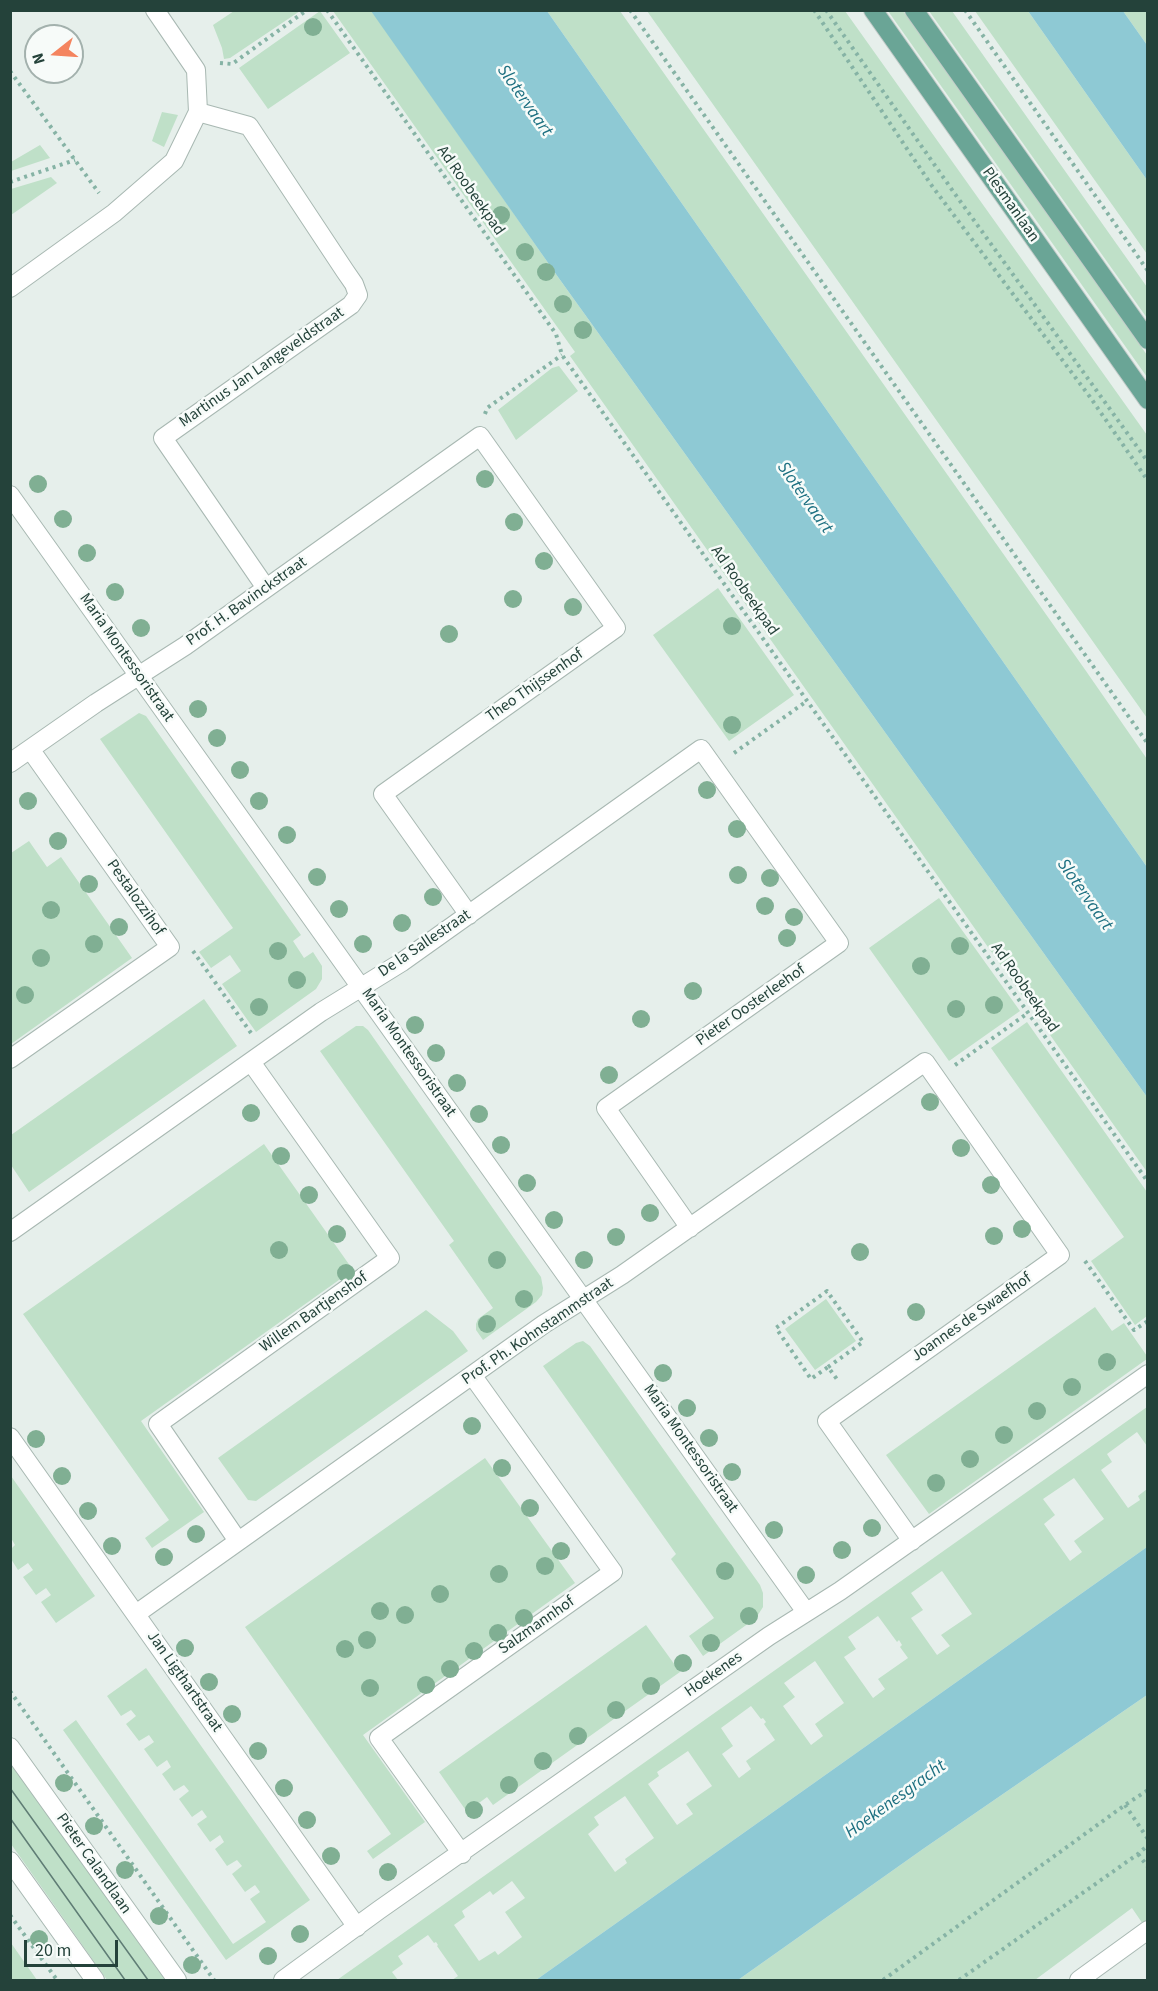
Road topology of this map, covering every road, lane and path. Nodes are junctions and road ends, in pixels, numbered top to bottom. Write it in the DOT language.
graph roads {
  1 [pos="154,10"];
  2 [pos="307,10"];
  3 [pos="327,10"];
  4 [pos="630,10"];
  5 [pos="814,10"];
  6 [pos="826,10"];
  7 [pos="873,10"];
  8 [pos="914,10"];
  9 [pos="964,10"];
  10 [pos="196,70"];
  11 [pos="10,71"];
  12 [pos="198,112"];
  13 [pos="75,160"];
  14 [pos="10,182"];
  15 [pos="114,213"];
  16 [pos="1148,271"];
  17 [pos="10,288"];
  18 [pos="1148,340"];
  19 [pos="562,355"];
  20 [pos="1148,400"];
  21 [pos="480,436"];
  22 [pos="1148,462"];
  23 [pos="1148,481"];
  24 [pos="10,495"];
  25 [pos="266,588"];
  26 [pos="139,675"];
  27 [pos="807,701"];
  28 [pos="1148,744"];
  29 [pos="30,749"];
  30 [pos="10,763"];
  31 [pos="714,767"];
  32 [pos="469,915"];
  33 [pos="193,951"];
  34 [pos="361,987"];
  35 [pos="1028,1013"];
  36 [pos="258,1057"];
  37 [pos="10,1059"];
  38 [pos="936,1078"];
  39 [pos="1148,1182"];
  40 [pos="13,1225"];
  41 [pos="690,1228"];
  42 [pos="1060,1255"];
  43 [pos="583,1300"];
  44 [pos="1148,1321"];
  45 [pos="828,1367"];
  46 [pos="1148,1374"];
  47 [pos="472,1375"];
  48 [pos="853,1402"];
  49 [pos="10,1437"];
  50 [pos="238,1541"];
  51 [pos="912,1541"];
  52 [pos="806,1612"];
  53 [pos="136,1614"];
  54 [pos="10,1691"];
  55 [pos="10,1747"];
  56 [pos="1148,1790"];
  57 [pos="1125,1805"];
  58 [pos="1148,1839"];
  59 [pos="1148,1845"];
  60 [pos="462,1854"];
  61 [pos="1138,1854"];
  62 [pos="10,1861"];
  63 [pos="1148,1867"];
  64 [pos="10,1915"];
  65 [pos="357,1927"];
  66 [pos="1148,1930"];
  67 [pos="57,1980"];
  68 [pos="95,1980"];
  69 [pos="177,1980"];
  70 [pos="214,1980"];
  71 [pos="282,1980"];
  72 [pos="883,1980"];
  73 [pos="959,1980"];
  74 [pos="1079,1980"];
  1 -- 10 [label="street"];
  2 -- 10 [label="path"];
  3 -- 19 [label="path, Ad Roobeekpad"];
  4 -- 28 [label="path"];
  5 -- 23 [label="path"];
  6 -- 22 [label="path"];
  7 -- 20 [label="main road, Plesmanlaan"];
  8 -- 18 [label="main road, Plesmanlaan"];
  9 -- 16 [label="path"];
  10 -- 12 [label="street"];
  11 -- 13 [label="path"];
  12 -- 15 [label="street"];
  12 -- 25 [label="street, Martinus Jan Langeveldstraat"];
  13 -- 14 [label="path"];
  13 -- 15 [label="path"];
  15 -- 17 [label="street"];
  19 -- 21 [label="path"];
  19 -- 27 [label="path, Ad Roobeekpad"];
  21 -- 25 [label="street, Prof. H. Bavinckstraat"];
  21 -- 32 [label="street, Theo Thijssenhof"];
  24 -- 26 [label="street, Maria Montessoristraat"];
  25 -- 26 [label="street, Prof. H. Bavinckstraat"];
  26 -- 29 [label="street, Prof. H. Bavinckstraat"];
  26 -- 34 [label="street, Maria Montessoristraat"];
  27 -- 31 [label="path"];
  27 -- 35 [label="path, Ad Roobeekpad"];
  29 -- 30 [label="street, Prof. H. Bavinckstraat"];
  29 -- 37 [label="street, Pestalozzihof"];
  31 -- 32 [label="street, De la Sallestraat"];
  31 -- 41 [label="street, Pieter Oosterleehof"];
  32 -- 34 [label="street, De la Sallestraat"];
  33 -- 36 [label="path"];
  34 -- 36 [label="street, De la Sallestraat"];
  34 -- 43 [label="street, Maria Montessoristraat"];
  35 -- 38 [label="path"];
  35 -- 39 [label="path, Ad Roobeekpad"];
  36 -- 40 [label="street, De la Sallestraat"];
  36 -- 50 [label="street, Willem Bartjenshof"];
  38 -- 41 [label="street, Prof. Ph. Kohnstammstraat"];
  38 -- 42 [label="street"];
  41 -- 43 [label="street, Prof. Ph. Kohnstammstraat"];
  42 -- 44 [label="path"];
  42 -- 48 [label="street, Joannes de Swaefhof"];
  43 -- 47 [label="street, Prof. Ph. Kohnstammstraat"];
  43 -- 52 [label="street, Maria Montessoristraat"];
  45 -- 45 [label="path"];
  45 -- 48 [label="path"];
  46 -- 51 [label="street, Hoekenes"];
  47 -- 50 [label="street, Prof. Ph. Kohnstammstraat"];
  47 -- 60 [label="street, Salzmannhof"];
  48 -- 51 [label="street, Joannes de Swaefhof"];
  49 -- 53 [label="street, Jan Ligthartstraat"];
  50 -- 53 [label="street, Prof. Ph. Kohnstammstraat"];
  51 -- 52 [label="street, Hoekenes"];
  52 -- 60 [label="street, Hoekenes"];
  53 -- 65 [label="street, Jan Ligthartstraat"];
  54 -- 70 [label="path"];
  55 -- 69 [label="street, Pieter Calandlaan"];
  56 -- 57 [label="path"];
  57 -- 58 [label="path"];
  57 -- 72 [label="path"];
  59 -- 61 [label="path"];
  60 -- 65 [label="street, Hoekenes"];
  61 -- 63 [label="path"];
  61 -- 73 [label="path"];
  62 -- 68 [label="street"];
  64 -- 67 [label="path"];
  65 -- 71 [label="street, Hoekenes"];
  66 -- 74 [label="street"];
}
